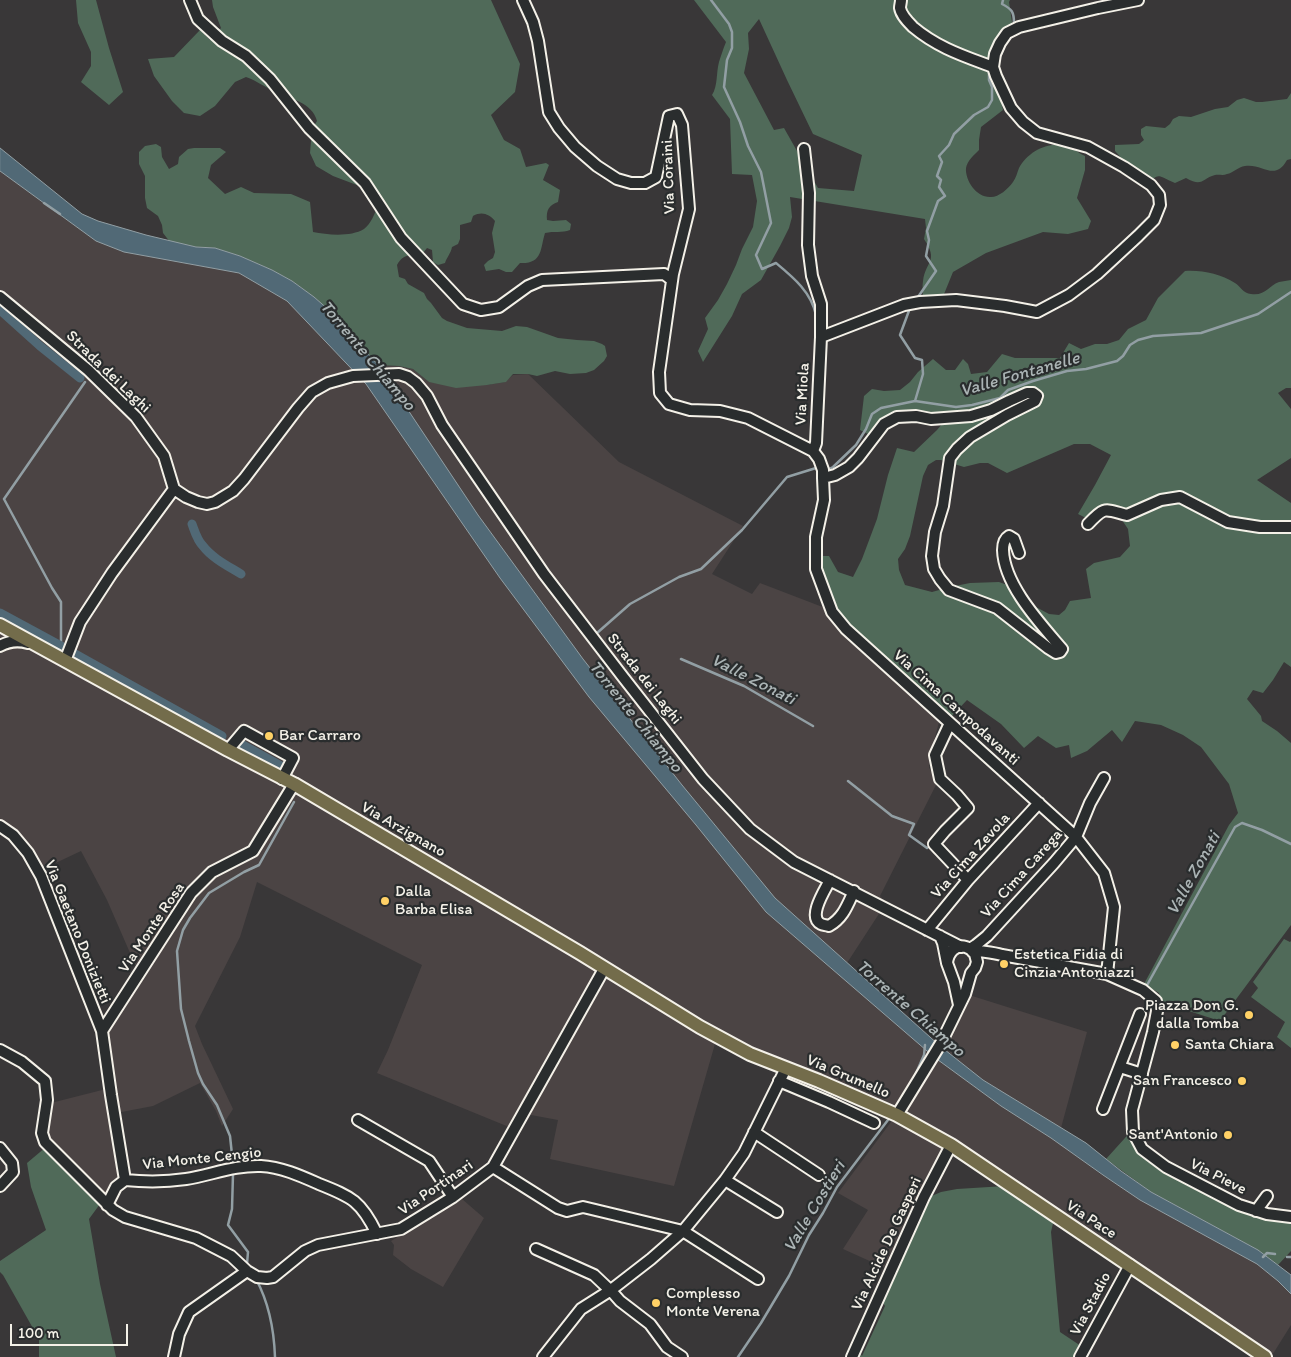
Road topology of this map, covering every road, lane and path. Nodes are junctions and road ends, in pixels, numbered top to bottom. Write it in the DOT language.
graph roads {
  1 [pos="190,0"];
  2 [pos="524,0"];
  3 [pos="901,0"];
  4 [pos="1138,0"];
  5 [pos="993,67"];
  6 [pos="804,149"];
  7 [pos="672,280"];
  8 [pos="0,296"];
  9 [pos="822,337"];
  10 [pos="813,451"];
  11 [pos="823,478"];
  12 [pos="174,489"];
  13 [pos="1088,524"];
  14 [pos="1291,527"];
  15 [pos="1019,553"];
  16 [pos="0,626"];
  17 [pos="34,644"];
  18 [pos="0,645"];
  19 [pos="65,661"];
  20 [pos="950,723"];
  21 [pos="228,750"];
  22 [pos="1104,778"];
  23 [pos="282,779"];
  24 [pos="294,784"];
  25 [pos="1039,803"];
  26 [pos="0,826"];
  27 [pos="1076,837"];
  28 [pos="830,880"];
  29 [pos="968,880"];
  30 [pos="854,891"];
  31 [pos="927,930"];
  32 [pos="940,936"];
  33 [pos="987,936"];
  34 [pos="967,949"];
  35 [pos="987,952"];
  36 [pos="1002,955"];
  37 [pos="977,962"];
  38 [pos="948,966"];
  39 [pos="604,968"];
  40 [pos="971,972"];
  41 [pos="1107,974"];
  42 [pos="959,1005"];
  43 [pos="1140,1014"];
  44 [pos="102,1031"];
  45 [pos="0,1050"];
  46 [pos="1120,1067"];
  47 [pos="786,1068"];
  48 [pos="1142,1074"];
  49 [pos="779,1082"];
  50 [pos="1103,1109"];
  51 [pos="897,1116"];
  52 [pos="358,1120"];
  53 [pos="874,1122"];
  54 [pos="754,1132"];
  55 [pos="951,1145"];
  56 [pos="0,1148"];
  57 [pos="493,1167"];
  58 [pos="819,1175"];
  59 [pos="125,1180"];
  60 [pos="724,1180"];
  61 [pos="0,1186"];
  62 [pos="1266,1196"];
  63 [pos="453,1197"];
  64 [pos="107,1204"];
  65 [pos="1256,1211"];
  66 [pos="777,1212"];
  67 [pos="1291,1217"];
  68 [pos="683,1231"];
  69 [pos="377,1234"];
  70 [pos="536,1250"];
  71 [pos="1130,1265"];
  72 [pos="247,1271"];
  73 [pos="758,1279"];
  74 [pos="611,1290"];
  75 [pos="680,1356"];
  76 [pos="174,1357"];
  77 [pos="544,1357"];
  78 [pos="852,1357"];
  79 [pos="1080,1357"];
  80 [pos="1265,1357"];
  1 -- 7 [label="street"];
  2 -- 7 [label="street, Via Coraini"];
  3 -- 5 [label="street"];
  4 -- 5 [label="street"];
  5 -- 9 [label="street"];
  6 -- 9 [label="street, Via Miola"];
  7 -- 10 [label="street, Via Coraini"];
  8 -- 12 [label="street, Strada dei Laghi"];
  9 -- 10 [label="street, Via Miola"];
  10 -- 11 [label="street, Via Cima Campodavanti"];
  11 -- 15 [label="street"];
  11 -- 20 [label="street, Via Cima Campodavanti"];
  12 -- 19 [label="street"];
  12 -- 28 [label="street, Strada dei Laghi"];
  13 -- 14 [label="street"];
  16 -- 17 [label="main road, Via Arzignano"];
  16 -- 18 [label="street"];
  17 -- 18 [label="street"];
  17 -- 19 [label="main road, Via Arzignano"];
  19 -- 21 [label="main road, Via Arzignano"];
  20 -- 25 [label="street, Via Cima Campodavanti"];
  20 -- 29 [label="street"];
  21 -- 23 [label="main road, Via Arzignano"];
  21 -- 23 [label="street"];
  22 -- 27 [label="street, Via Cima Carega"];
  23 -- 24 [label="main road, Via Arzignano"];
  24 -- 39 [label="main road, Via Arzignano"];
  24 -- 44 [label="street, Via Monte Rosa"];
  25 -- 27 [label="street, Via Cima Campodavanti"];
  25 -- 29 [label="street, Via Cima Zevola"];
  26 -- 44 [label="street, Via Gaetano Donizietti"];
  27 -- 33 [label="street, Via Cima Carega"];
  27 -- 41 [label="street, Via Cima Campodavanti"];
  28 -- 30 [label="street, Strada dei Laghi"];
  28 -- 30 [label="street"];
  29 -- 31 [label="street, Via Cima Zevola"];
  30 -- 31 [label="street, Strada dei Laghi"];
  31 -- 32 [label="street, Strada dei Laghi"];
  32 -- 34 [label="street, Strada dei Laghi"];
  32 -- 38 [label="street"];
  33 -- 34 [label="street, Via Cima Carega"];
  33 -- 35 [label="street, Via Cima Carega"];
  34 -- 35 [label="street"];
  34 -- 37 [label="street"];
  34 -- 38 [label="street"];
  35 -- 36 [label="street"];
  36 -- 37 [label="street"];
  36 -- 41 [label="street"];
  37 -- 40 [label="street"];
  38 -- 40 [label="street"];
  38 -- 42 [label="street"];
  39 -- 47 [label="main road, Via Arzignano"];
  39 -- 57 [label="street, Via Portinari"];
  40 -- 42 [label="street"];
  41 -- 48 [label="street, Via Pieve"];
  42 -- 51 [label="street"];
  43 -- 46 [label="street"];
  44 -- 59 [label="street, Via Monte Cengio"];
  45 -- 64 [label="street, Via Portinari"];
  46 -- 48 [label="street"];
  46 -- 50 [label="street"];
  47 -- 49 [label="street"];
  47 -- 51 [label="main road, Via Grumello"];
  48 -- 65 [label="street, Via Pieve"];
  49 -- 53 [label="street"];
  49 -- 54 [label="street"];
  51 -- 55 [label="main road, Via Pace"];
  52 -- 63 [label="street"];
  54 -- 58 [label="street"];
  54 -- 60 [label="street"];
  55 -- 71 [label="main road, Via Pace"];
  55 -- 78 [label="street, Via Alcide De Gasperi"];
  56 -- 61 [label="street"];
  57 -- 63 [label="street, Via Portinari"];
  57 -- 68 [label="street"];
  59 -- 64 [label="street"];
  59 -- 69 [label="street, Via Monte Cengio"];
  60 -- 66 [label="street"];
  60 -- 68 [label="street"];
  62 -- 65 [label="street"];
  63 -- 69 [label="street, Via Portinari"];
  64 -- 72 [label="street, Via Portinari"];
  65 -- 67 [label="street, Via Pieve"];
  68 -- 73 [label="street"];
  68 -- 74 [label="street"];
  69 -- 72 [label="street, Via Portinari"];
  70 -- 74 [label="street"];
  71 -- 79 [label="street, Via Stadio"];
  71 -- 80 [label="main road, Via Pace"];
  72 -- 76 [label="street"];
  74 -- 75 [label="street"];
  74 -- 77 [label="street"];
}
